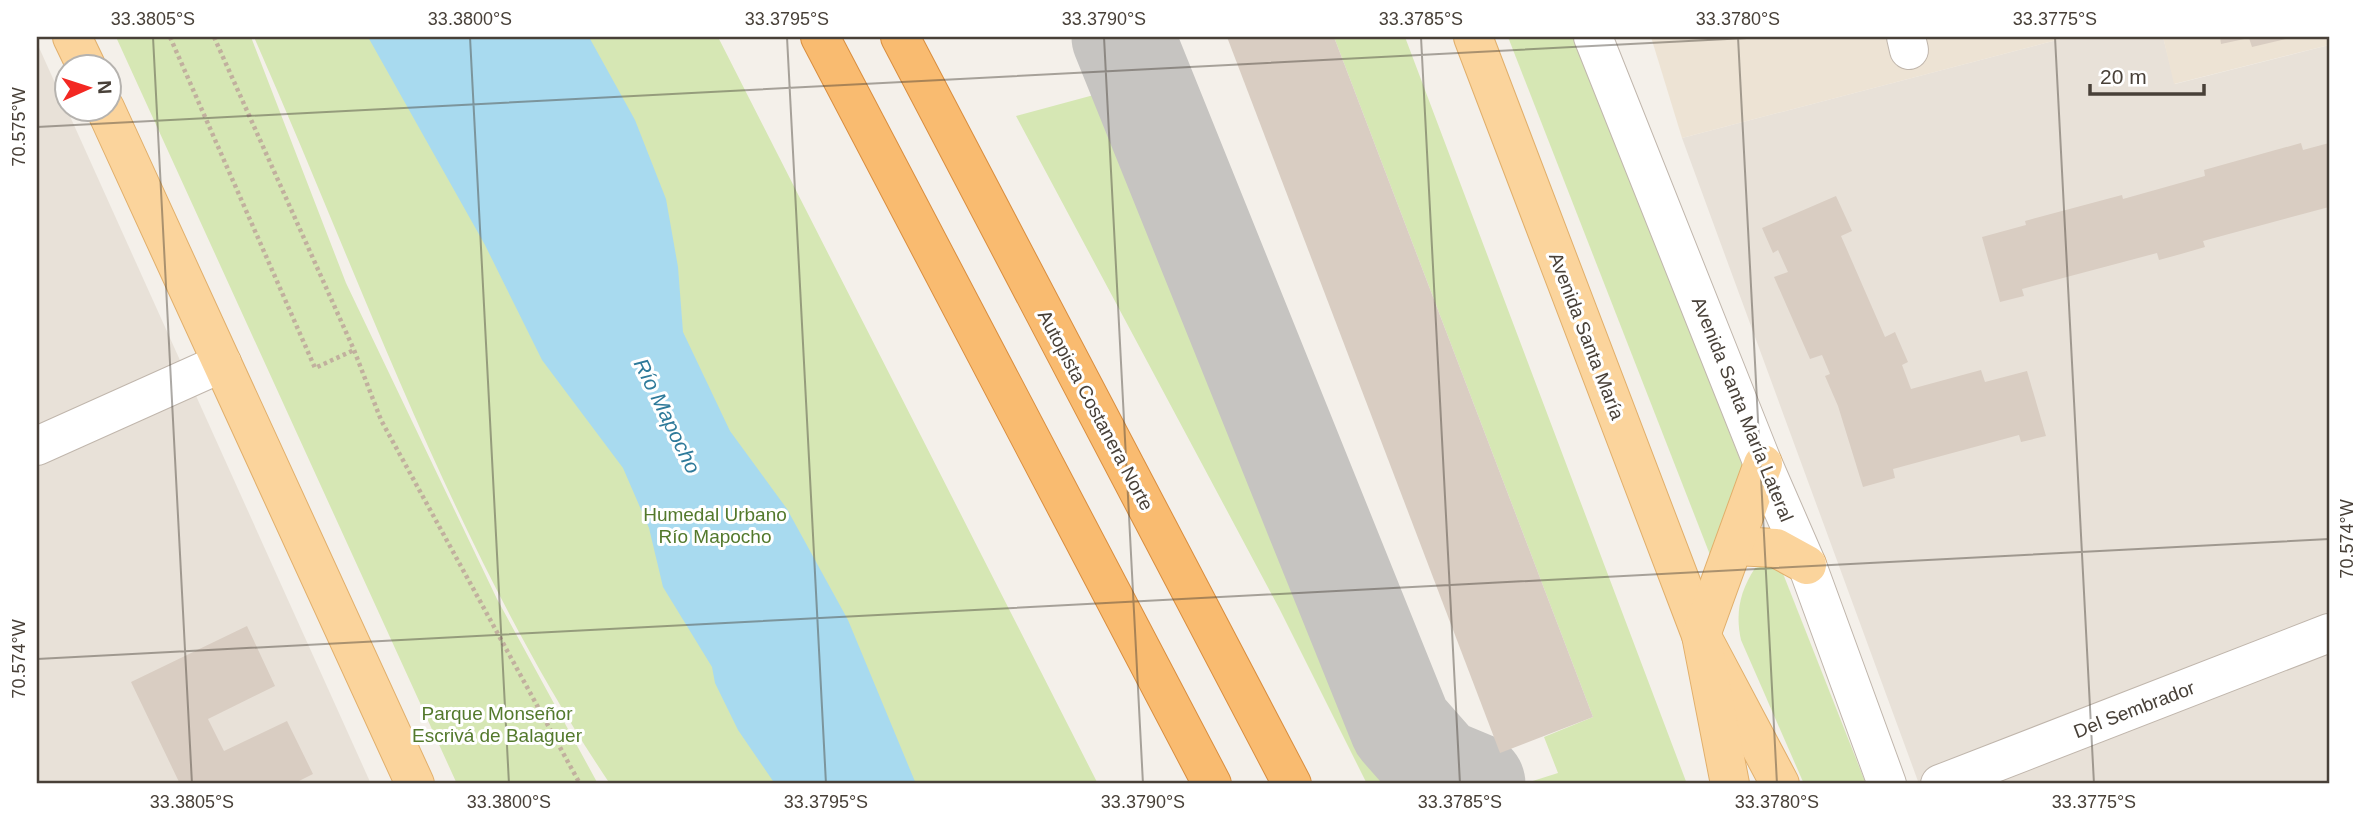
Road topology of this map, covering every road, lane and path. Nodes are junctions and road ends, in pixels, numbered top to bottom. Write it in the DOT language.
graph roads {
  1 [pos="170,37"];
  2 [pos="214,37"];
  3 [pos="820,37"];
  4 [pos="901,37"];
  5 [pos="1473,37"];
  6 [pos="1599,38"];
  7 [pos="111,122"];
  8 [pos="354,350"];
  9 [pos="222,363"];
  10 [pos="37,446"];
  11 [pos="1763,464"];
  12 [pos="1734,546"];
  13 [pos="1807,565"];
  14 [pos="2329,633"];
  15 [pos="1701,635"];
  16 [pos="415,784"];
  17 [pos="580,784"];
  18 [pos="1212,784"];
  19 [pos="1293,784"];
  20 [pos="1730,784"];
  21 [pos="1780,784"];
  22 [pos="1887,784"];
  23 [pos="1940,784"];
  1 -- 8 [label="path"];
  2 -- 8 [label="path"];
  3 -- 18 [label="highway"];
  4 -- 19 [label="highway, Autopista Costanera Norte"];
  5 -- 15 [label="main road, Avenida Santa María"];
  6 -- 11 [label="street, Avenida Santa María Lateral"];
  7 -- 9 [label="main road"];
  8 -- 17 [label="path"];
  9 -- 10 [label="street"];
  9 -- 16 [label="main road"];
  11 -- 12 [label="main road"];
  11 -- 13 [label="street, Avenida Santa María Lateral"];
  12 -- 13 [label="main road"];
  12 -- 15 [label="main road"];
  13 -- 22 [label="street, Avenida Santa María Lateral"];
  14 -- 23 [label="street, Del Sembrador"];
  15 -- 20 [label="main road, Avenida Santa María"];
  15 -- 21 [label="main road, Avenida Santa María"];
}
